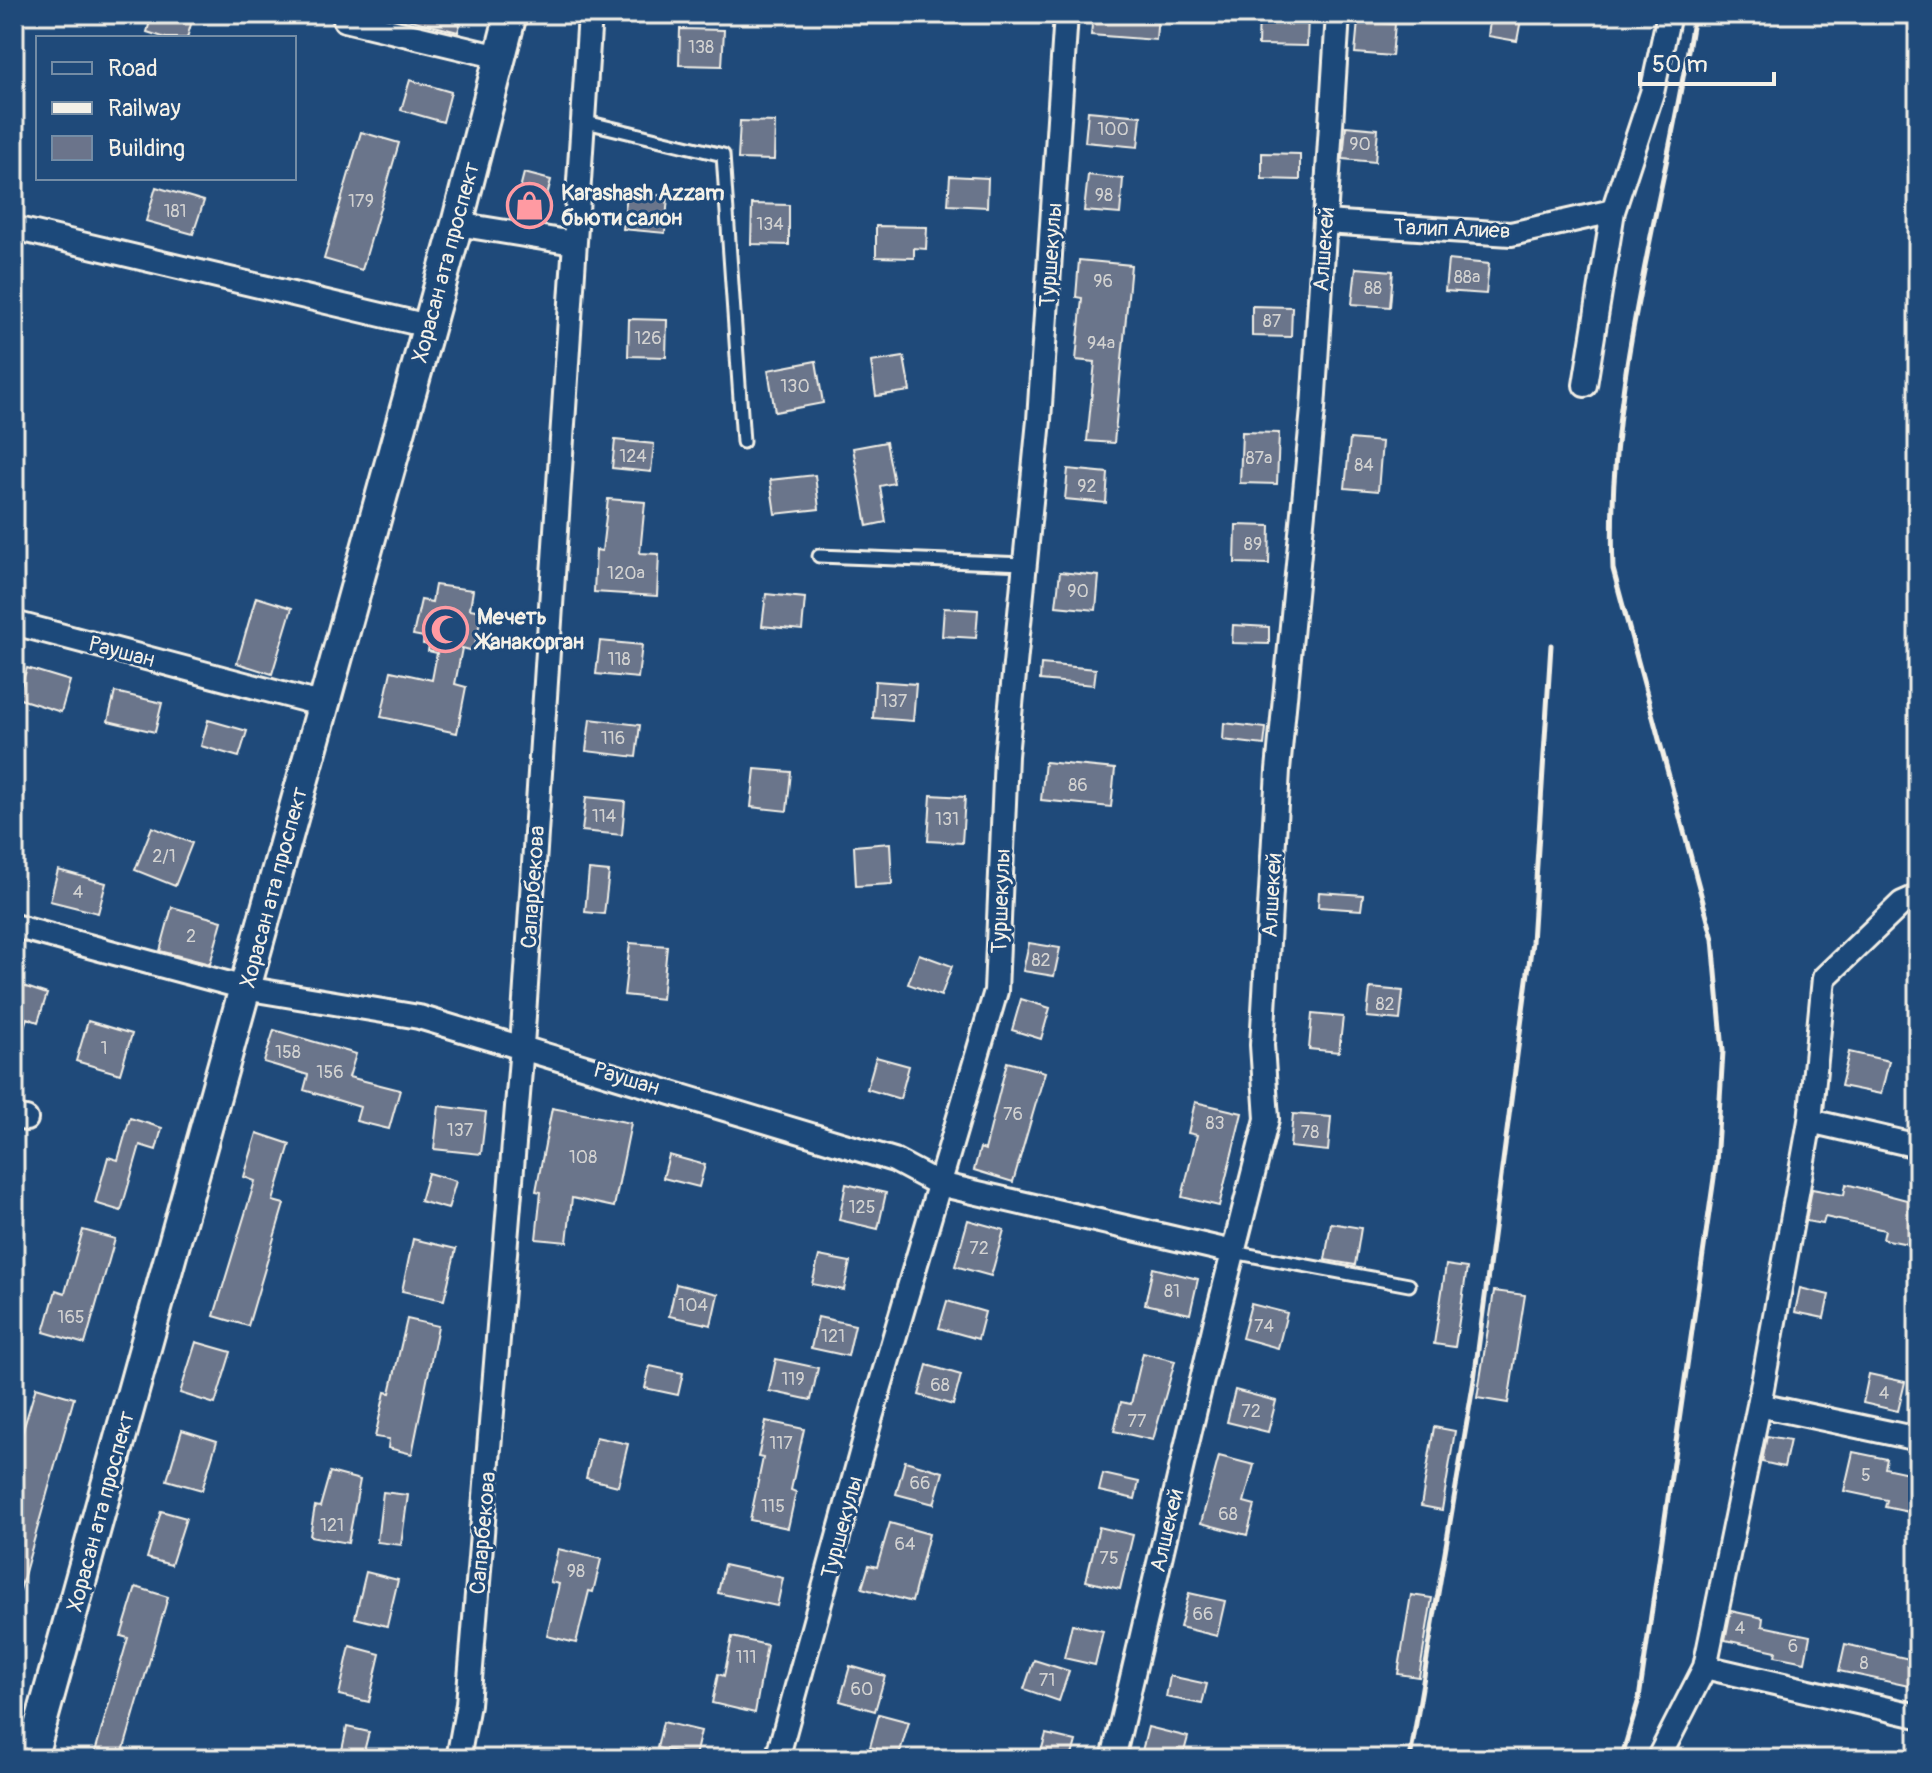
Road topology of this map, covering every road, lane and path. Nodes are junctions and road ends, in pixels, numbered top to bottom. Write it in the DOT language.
graph roads {
  1 [pos="346,14"];
  2 [pos="511,14"];
  3 [pos="590,14"];
  4 [pos="1066,14"];
  5 [pos="1338,14"];
  6 [pos="1669,14"];
  7 [pos="500,57"];
  8 [pos="582,121"];
  9 [pos="1613,211"];
  10 [pos="1325,222"];
  11 [pos="457,224"];
  12 [pos="14,228"];
  13 [pos="574,243"];
  14 [pos="428,326"];
  15 [pos="1585,385"];
  16 [pos="743,442"];
  17 [pos="819,556"];
  18 [pos="1025,564"];
  19 [pos="14,623"];
  20 [pos="324,705"];
  21 [pos="1918,896"];
  22 [pos="14,926"];
  23 [pos="245,988"];
  24 [pos="522,1046"];
  25 [pos="1810,1121"];
  26 [pos="1918,1146"];
  27 [pos="939,1184"];
  28 [pos="1233,1252"];
  29 [pos="1409,1285"];
  30 [pos="1759,1405"];
  31 [pos="1918,1439"];
  32 [pos="1705,1667"];
  33 [pos="1918,1716"];
  34 [pos="31,1759"];
  35 [pos="458,1759"];
  36 [pos="777,1759"];
  37 [pos="1113,1759"];
  38 [pos="1658,1759"];
  1 -- 7 [label="street"];
  2 -- 7 [label="main road, Хорасан ата проспект"];
  3 -- 8 [label="street, Сапарбекова"];
  4 -- 18 [label="street, Туршекулы"];
  5 -- 10 [label="street, Алшекей"];
  6 -- 9 [label="street"];
  7 -- 11 [label="main road, Хорасан ата проспект"];
  8 -- 13 [label="street, Сапарбекова"];
  8 -- 16 [label="lane"];
  9 -- 10 [label="street, Талип Алиев"];
  9 -- 15 [label="street"];
  10 -- 28 [label="street, Алшекей"];
  11 -- 13 [label="street"];
  11 -- 14 [label="main road, Хорасан ата проспект"];
  12 -- 14 [label="street"];
  13 -- 24 [label="street, Сапарбекова"];
  14 -- 20 [label="main road, Хорасан ата проспект"];
  17 -- 18 [label="lane"];
  18 -- 27 [label="street, Туршекулы"];
  19 -- 20 [label="street, Раушан"];
  20 -- 23 [label="main road, Хорасан ата проспект"];
  21 -- 25 [label="street"];
  22 -- 23 [label="street, Раушан"];
  23 -- 24 [label="street, Раушан"];
  23 -- 34 [label="main road, Хорасан ата проспект"];
  24 -- 27 [label="street, Раушан"];
  24 -- 35 [label="street, Сапарбекова"];
  25 -- 26 [label="street"];
  25 -- 30 [label="street"];
  27 -- 28 [label="street, Раушан"];
  27 -- 36 [label="street, Туршекулы"];
  28 -- 29 [label="lane"];
  28 -- 37 [label="street, Алшекей"];
  30 -- 31 [label="street"];
  30 -- 32 [label="street"];
  32 -- 33 [label="street"];
  32 -- 38 [label="street"];
}
